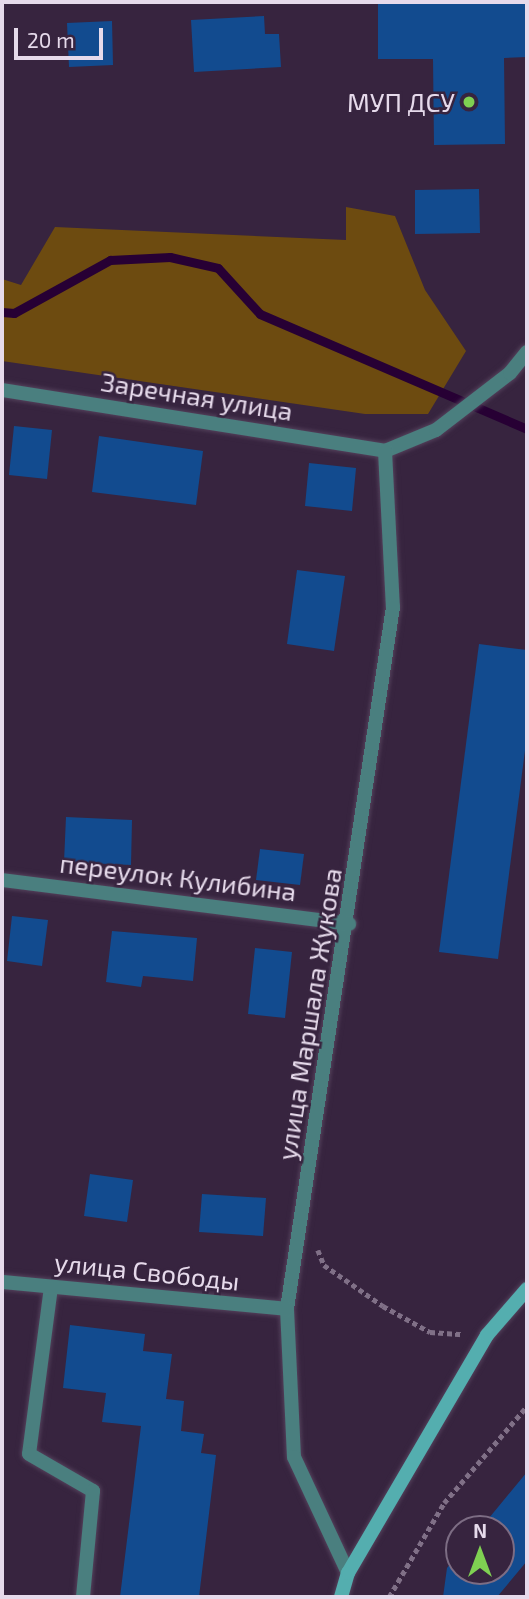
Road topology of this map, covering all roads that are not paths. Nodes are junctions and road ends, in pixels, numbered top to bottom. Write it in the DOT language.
graph roads {
  1 [pos="527,352"];
  2 [pos="2,390"];
  3 [pos="385,451"];
  4 [pos="2,880"];
  5 [pos="349,924"];
  6 [pos="2,1282"];
  7 [pos="51,1287"];
  8 [pos="527,1289"];
  9 [pos="287,1310"];
  10 [pos="348,1573"];
  11 [pos="83,1597"];
  12 [pos="341,1597"];
  1 -- 3 [label="street"];
  2 -- 3 [label="street, Заречная улица"];
  3 -- 5 [label="street, улица Маршала Жукова"];
  4 -- 5 [label="street, переулок Кулибина"];
  5 -- 9 [label="street, улица Маршала Жукова"];
  6 -- 7 [label="street, улица Свободы"];
  7 -- 9 [label="street, улица Свободы"];
  7 -- 11 [label="street"];
  8 -- 10 [label="street"];
  9 -- 10 [label="street, улица Маршала Жукова"];
  10 -- 12 [label="street"];
}
